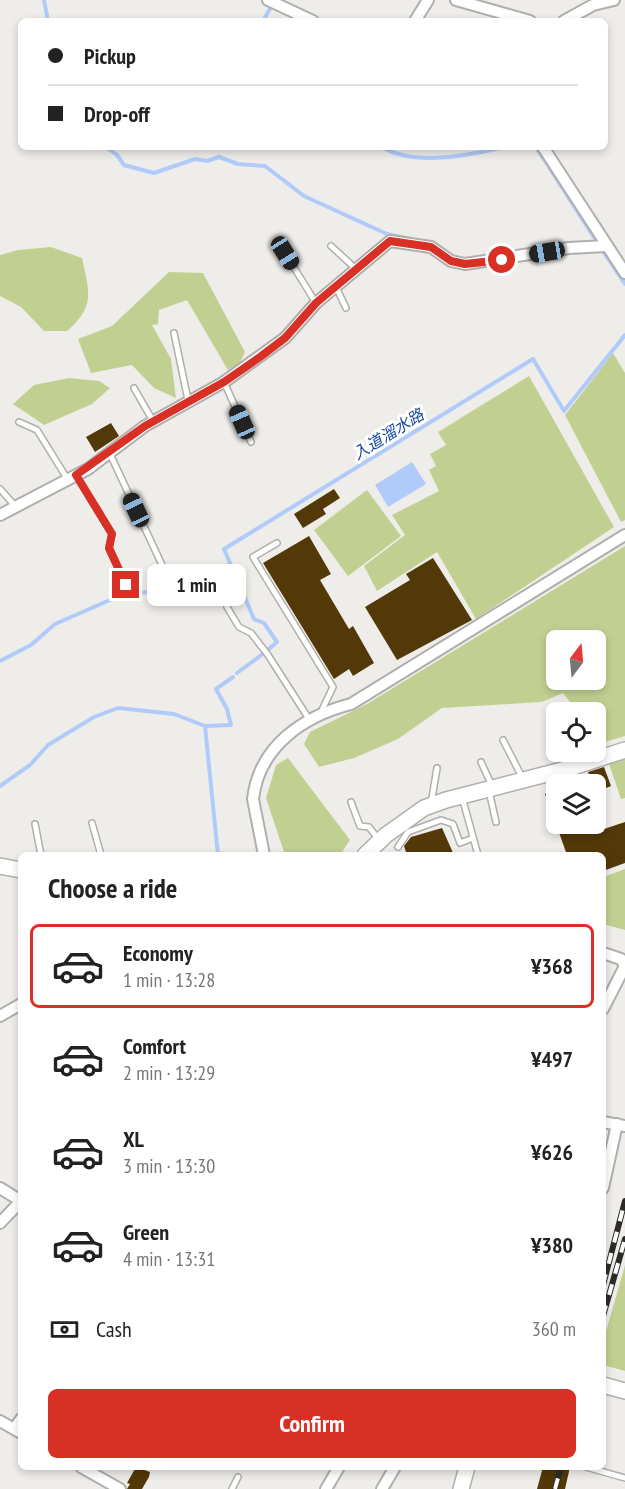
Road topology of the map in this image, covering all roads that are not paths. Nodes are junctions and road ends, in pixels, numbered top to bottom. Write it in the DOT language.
graph roads {
  1 [pos="428,0"];
  2 [pos="456,0"];
  3 [pos="614,0"];
  4 [pos="271,1"];
  5 [pos="594,2"];
  6 [pos="307,18"];
  7 [pos="417,18"];
  8 [pos="519,18"];
  9 [pos="569,18"];
  10 [pos="545,150"];
  11 [pos="331,246"];
  12 [pos="606,246"];
  13 [pos="285,253"];
  14 [pos="356,269"];
  15 [pos="625,273"];
  16 [pos="336,287"];
  17 [pos="316,303"];
  18 [pos="346,308"];
  19 [pos="174,333"];
  20 [pos="224,382"];
  21 [pos="134,388"];
  22 [pos="188,400"];
  23 [pos="153,421"];
  24 [pos="19,423"];
  25 [pos="251,442"];
  26 [pos="110,454"];
  27 [pos="72,478"];
  28 [pos="0,489"];
  29 [pos="16,507"];
  30 [pos="0,515"];
  31 [pos="625,535"];
  32 [pos="278,543"];
  33 [pos="163,567"];
  34 [pos="126,585"];
  35 [pos="227,607"];
  36 [pos="321,712"];
  37 [pos="309,719"];
  38 [pos="504,740"];
  39 [pos="625,750"];
  40 [pos="481,762"];
  41 [pos="566,762"];
  42 [pos="437,768"];
  43 [pos="570,768"];
  44 [pos="572,774"];
  45 [pos="524,780"];
  46 [pos="490,788"];
  47 [pos="461,796"];
  48 [pos="351,802"];
  49 [pos="431,806"];
  50 [pos="496,822"];
  51 [pos="92,823"];
  52 [pos="34,824"];
  53 [pos="473,838"];
  54 [pos="380,841"];
  55 [pos="398,847"];
  56 [pos="40,852"];
  57 [pos="99,852"];
  58 [pos="263,852"];
  59 [pos="368,852"];
  60 [pos="477,852"];
  61 [pos="0,866"];
  62 [pos="18,869"];
  63 [pos="606,954"];
  64 [pos="606,1003"];
  65 [pos="18,1006"];
  66 [pos="0,1016"];
  67 [pos="606,1122"];
  68 [pos="622,1123"];
  69 [pos="606,1178"];
  70 [pos="0,1188"];
  71 [pos="18,1199"];
  72 [pos="18,1204"];
  73 [pos="0,1223"];
  74 [pos="606,1386"];
  75 [pos="625,1391"];
  76 [pos="0,1421"];
  77 [pos="18,1431"];
  78 [pos="87,1470"];
  79 [pos="337,1470"];
  80 [pos="393,1470"];
  81 [pos="466,1470"];
  82 [pos="597,1470"];
  83 [pos="238,1477"];
  84 [pos="625,1478"];
  85 [pos="120,1489"];
  86 [pos="232,1489"];
  87 [pos="326,1489"];
  88 [pos="382,1489"];
  89 [pos="461,1489"];
  1 -- 7 [label="street"];
  2 -- 8 [label="street"];
  3 -- 5 [label="street"];
  4 -- 6 [label="street"];
  5 -- 9 [label="street"];
  10 -- 12 [label="street"];
  11 -- 14 [label="lane"];
  12 -- 14 [label="street"];
  12 -- 15 [label="street"];
  13 -- 17 [label="lane"];
  14 -- 16 [label="street"];
  16 -- 17 [label="street"];
  16 -- 18 [label="lane"];
  17 -- 20 [label="street"];
  19 -- 22 [label="lane"];
  20 -- 22 [label="street"];
  20 -- 25 [label="lane"];
  21 -- 23 [label="lane"];
  22 -- 23 [label="street"];
  23 -- 26 [label="street"];
  24 -- 27 [label="lane"];
  26 -- 27 [label="street"];
  26 -- 33 [label="lane"];
  27 -- 29 [label="street"];
  27 -- 34 [label="lane"];
  28 -- 29 [label="lane"];
  29 -- 30 [label="street"];
  31 -- 36 [label="street"];
  32 -- 36 [label="lane"];
  35 -- 37 [label="lane"];
  36 -- 37 [label="street"];
  37 -- 58 [label="street"];
  38 -- 45 [label="lane"];
  39 -- 43 [label="street"];
  40 -- 46 [label="lane"];
  41 -- 43 [label="lane"];
  42 -- 49 [label="lane"];
  43 -- 44 [label="lane"];
  43 -- 45 [label="street"];
  45 -- 46 [label="street"];
  46 -- 47 [label="street"];
  46 -- 50 [label="lane"];
  47 -- 49 [label="street"];
  47 -- 53 [label="lane"];
  48 -- 54 [label="lane"];
  49 -- 54 [label="street"];
  51 -- 57 [label="lane"];
  52 -- 56 [label="lane"];
  53 -- 55 [label="lane"];
  53 -- 60 [label="lane"];
  54 -- 59 [label="street"];
  61 -- 62 [label="street"];
  63 -- 64 [label="street"];
  65 -- 66 [label="street"];
  67 -- 68 [label="street"];
  68 -- 69 [label="street"];
  70 -- 71 [label="street"];
  72 -- 73 [label="street"];
  74 -- 75 [label="street"];
  76 -- 77 [label="street"];
  78 -- 85 [label="street"];
  79 -- 87 [label="street"];
  80 -- 88 [label="street"];
  81 -- 89 [label="street"];
  82 -- 84 [label="lane"];
  83 -- 86 [label="lane"];
}
